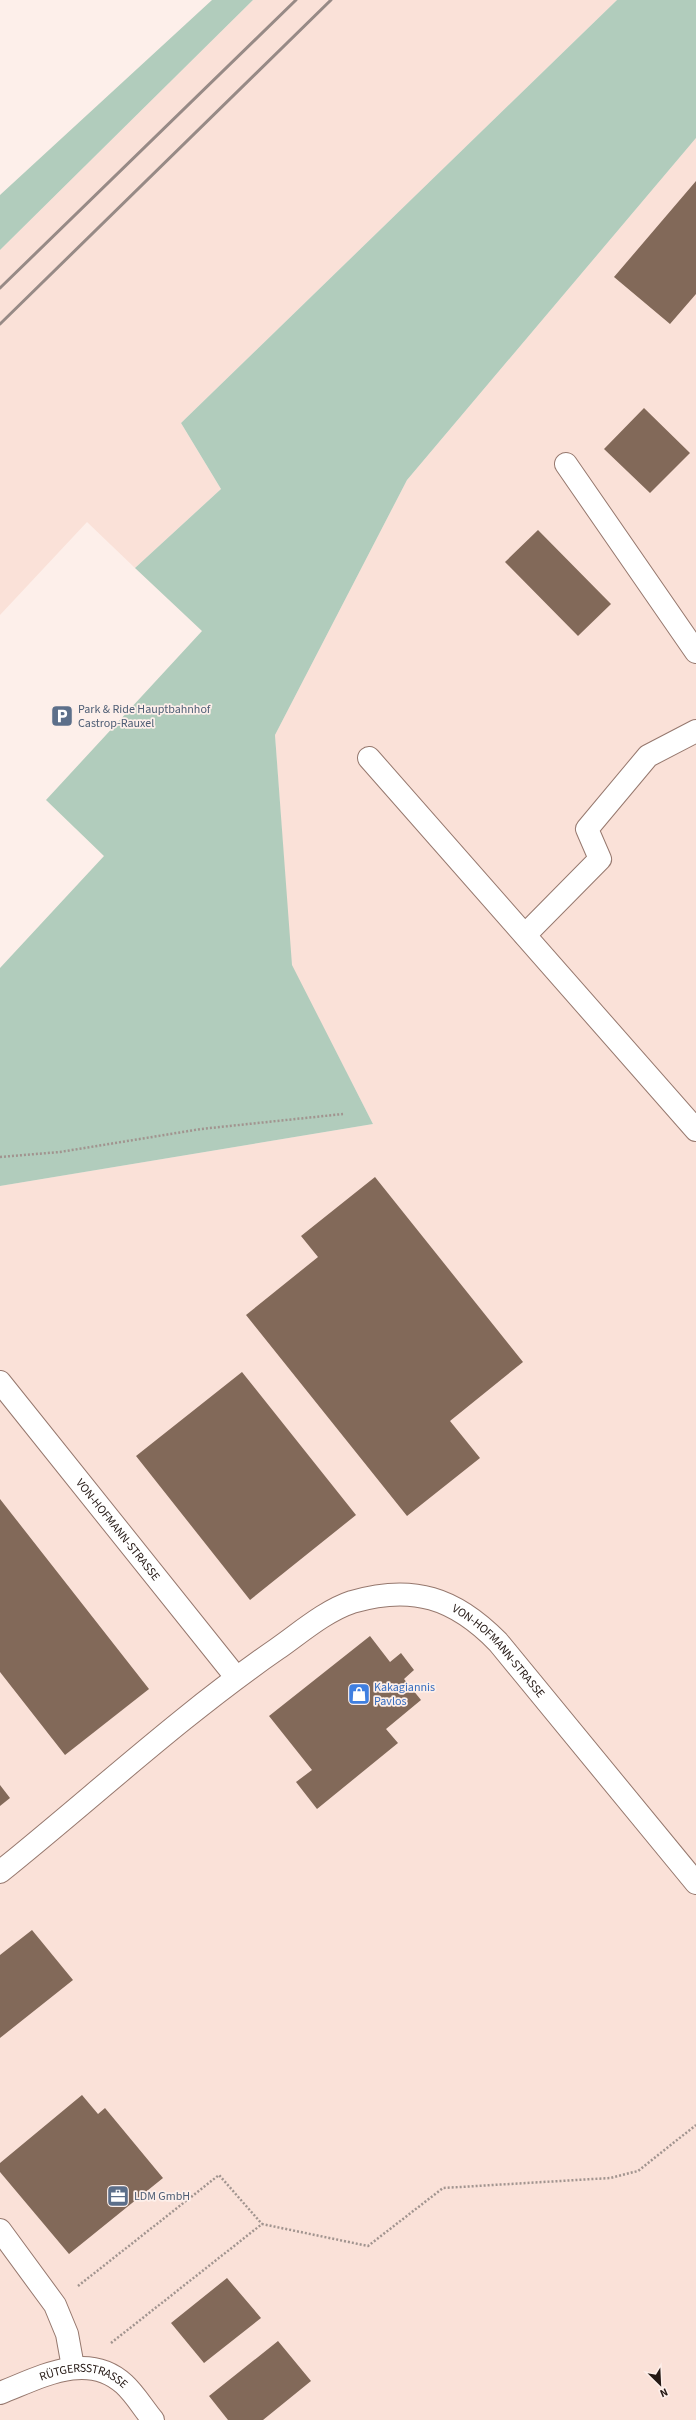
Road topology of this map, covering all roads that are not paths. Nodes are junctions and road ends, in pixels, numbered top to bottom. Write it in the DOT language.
graph roads {
  1 [pos="566,464"];
  2 [pos="696,652"];
  3 [pos="696,731"];
  4 [pos="369,758"];
  5 [pos="525,935"];
  6 [pos="696,1130"];
  7 [pos="0,1382"];
  8 [pos="236,1677"];
  9 [pos="0,1872"];
  10 [pos="696,1883"];
  11 [pos="0,2230"];
  12 [pos="73,2367"];
  13 [pos="0,2393"];
  14 [pos="153,2420"];
  1 -- 2 [label="street"];
  3 -- 5 [label="street"];
  4 -- 5 [label="street"];
  5 -- 6 [label="street"];
  7 -- 8 [label="street, VON-HOFMANN-STRASSE"];
  8 -- 9 [label="street, VON-HOFMANN-STRASSE"];
  8 -- 10 [label="street, VON-HOFMANN-STRASSE"];
  11 -- 12 [label="street"];
  12 -- 13 [label="street, RÜTGERSSTRASSE"];
  12 -- 14 [label="street, RÜTGERSSTRASSE"];
}
